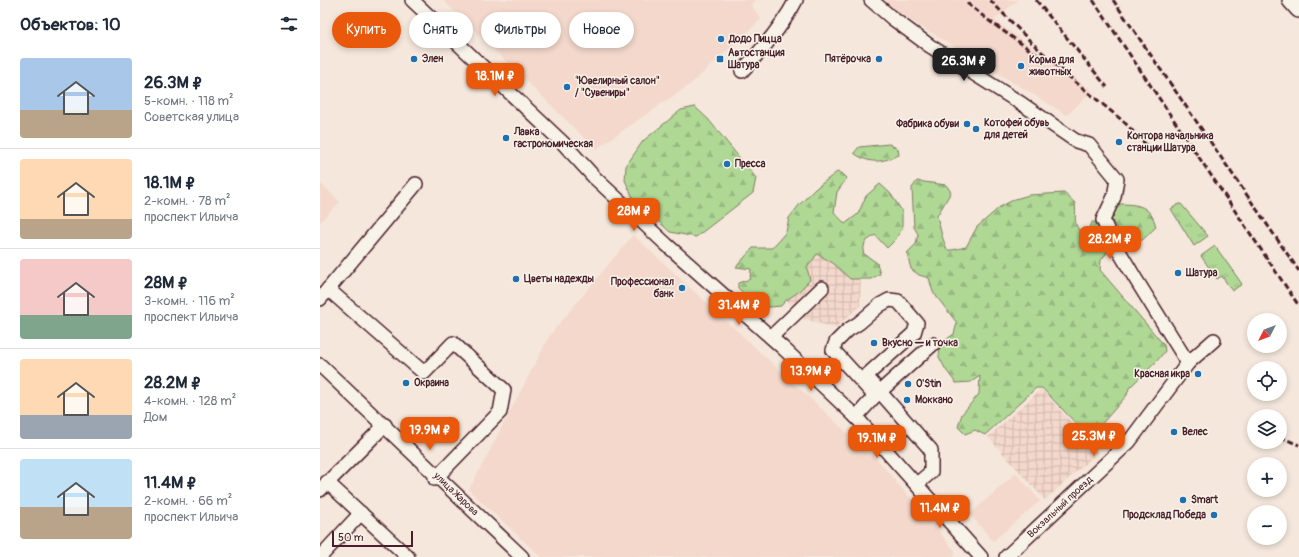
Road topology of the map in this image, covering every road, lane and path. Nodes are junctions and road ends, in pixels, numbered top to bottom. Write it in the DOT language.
graph roads {
  1 [pos="412,0"];
  2 [pos="796,0"];
  3 [pos="871,0"];
  4 [pos="1291,0"];
  5 [pos="1299,9"];
  6 [pos="742,71"];
  7 [pos="416,184"];
  8 [pos="822,288"];
  9 [pos="328,289"];
  10 [pos="320,299"];
  11 [pos="771,337"];
  12 [pos="1214,340"];
  13 [pos="933,344"];
  14 [pos="1188,363"];
  15 [pos="320,365"];
  16 [pos="877,394"];
  17 [pos="856,417"];
  18 [pos="385,426"];
  19 [pos="437,478"];
  20 [pos="917,484"];
  21 [pos="323,486"];
  22 [pos="360,513"];
  23 [pos="320,557"];
  24 [pos="408,557"];
  25 [pos="522,557"];
  26 [pos="981,557"];
  27 [pos="1006,557"];
  1 -- 11 [label="street"];
  2 -- 6 [label="street"];
  3 -- 14 [label="street"];
  4 -- 5 [label="main road"];
  7 -- 9 [label="street"];
  8 -- 11 [label="street"];
  9 -- 10 [label="street"];
  9 -- 19 [label="street"];
  11 -- 17 [label="street"];
  12 -- 14 [label="street, Вокзальный проезд"];
  13 -- 16 [label="street"];
  14 -- 27 [label="street, Вокзальный проезд"];
  15 -- 18 [label="street, улица Жарова"];
  16 -- 16 [label="street"];
  16 -- 17 [label="street"];
  16 -- 20 [label="street"];
  17 -- 20 [label="street"];
  18 -- 19 [label="street, улица Жарова"];
  18 -- 21 [label="street"];
  19 -- 25 [label="street, улица Жарова"];
  20 -- 26 [label="street"];
  21 -- 22 [label="street"];
  22 -- 23 [label="street"];
  22 -- 24 [label="street"];
}
